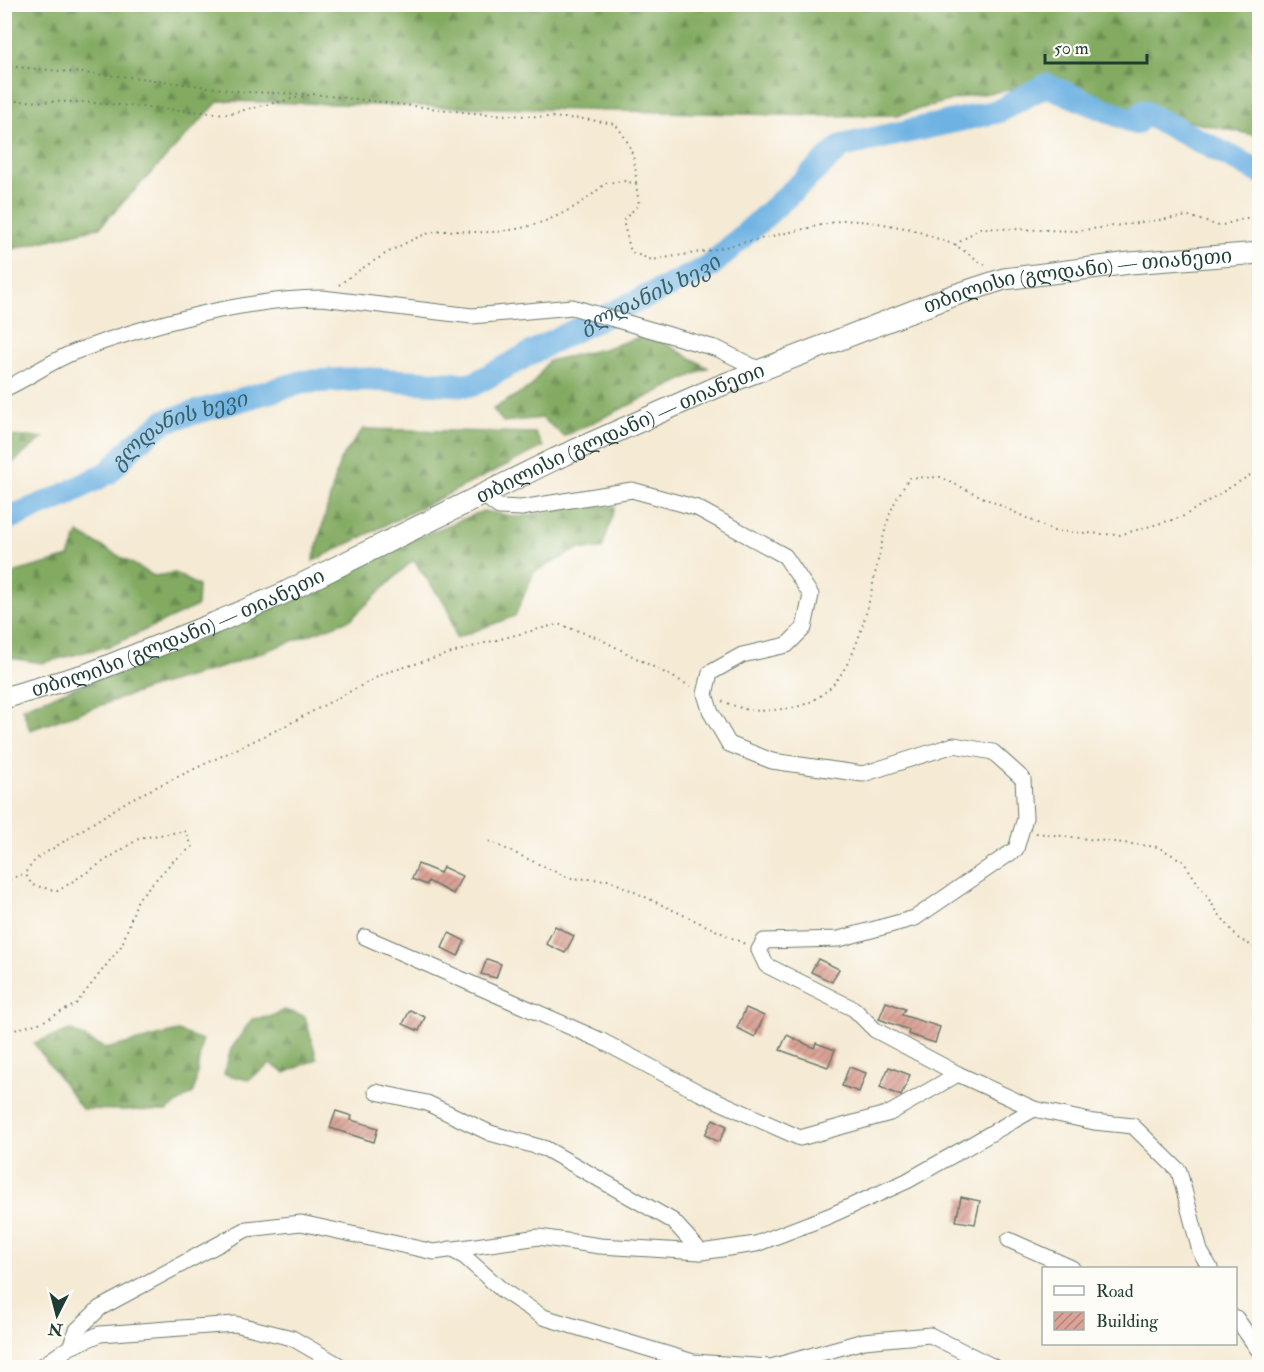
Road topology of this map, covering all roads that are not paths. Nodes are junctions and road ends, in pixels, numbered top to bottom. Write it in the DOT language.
graph roads {
  1 [pos="1260,254"];
  2 [pos="758,369"];
  3 [pos="4,389"];
  4 [pos="482,494"];
  5 [pos="4,698"];
  6 [pos="364,937"];
  7 [pos="958,1074"];
  8 [pos="376,1092"];
  9 [pos="1034,1109"];
  10 [pos="1009,1240"];
  11 [pos="450,1249"];
  12 [pos="702,1252"];
  13 [pos="1068,1267"];
  14 [pos="1209,1267"];
  15 [pos="1237,1320"];
  16 [pos="1237,1342"];
  17 [pos="70,1347"];
  18 [pos="1258,1352"];
  19 [pos="39,1368"];
  20 [pos="344,1368"];
  21 [pos="996,1368"];
  1 -- 2 [label="main road, თბილისი (გლდანი) — თიანეთი"];
  2 -- 3 [label="street"];
  2 -- 4 [label="main road, თბილისი (გლდანი) — თიანეთი"];
  4 -- 5 [label="main road, თბილისი (გლდანი) — თიანეთი"];
  4 -- 7 [label="street"];
  6 -- 7 [label="street"];
  7 -- 9 [label="street"];
  8 -- 12 [label="street"];
  9 -- 12 [label="street"];
  9 -- 14 [label="street"];
  10 -- 13 [label="street"];
  11 -- 12 [label="street"];
  11 -- 17 [label="street"];
  11 -- 21 [label="street"];
  15 -- 18 [label="street"];
  16 -- 18 [label="street"];
  17 -- 19 [label="street"];
  17 -- 20 [label="street"];
}
